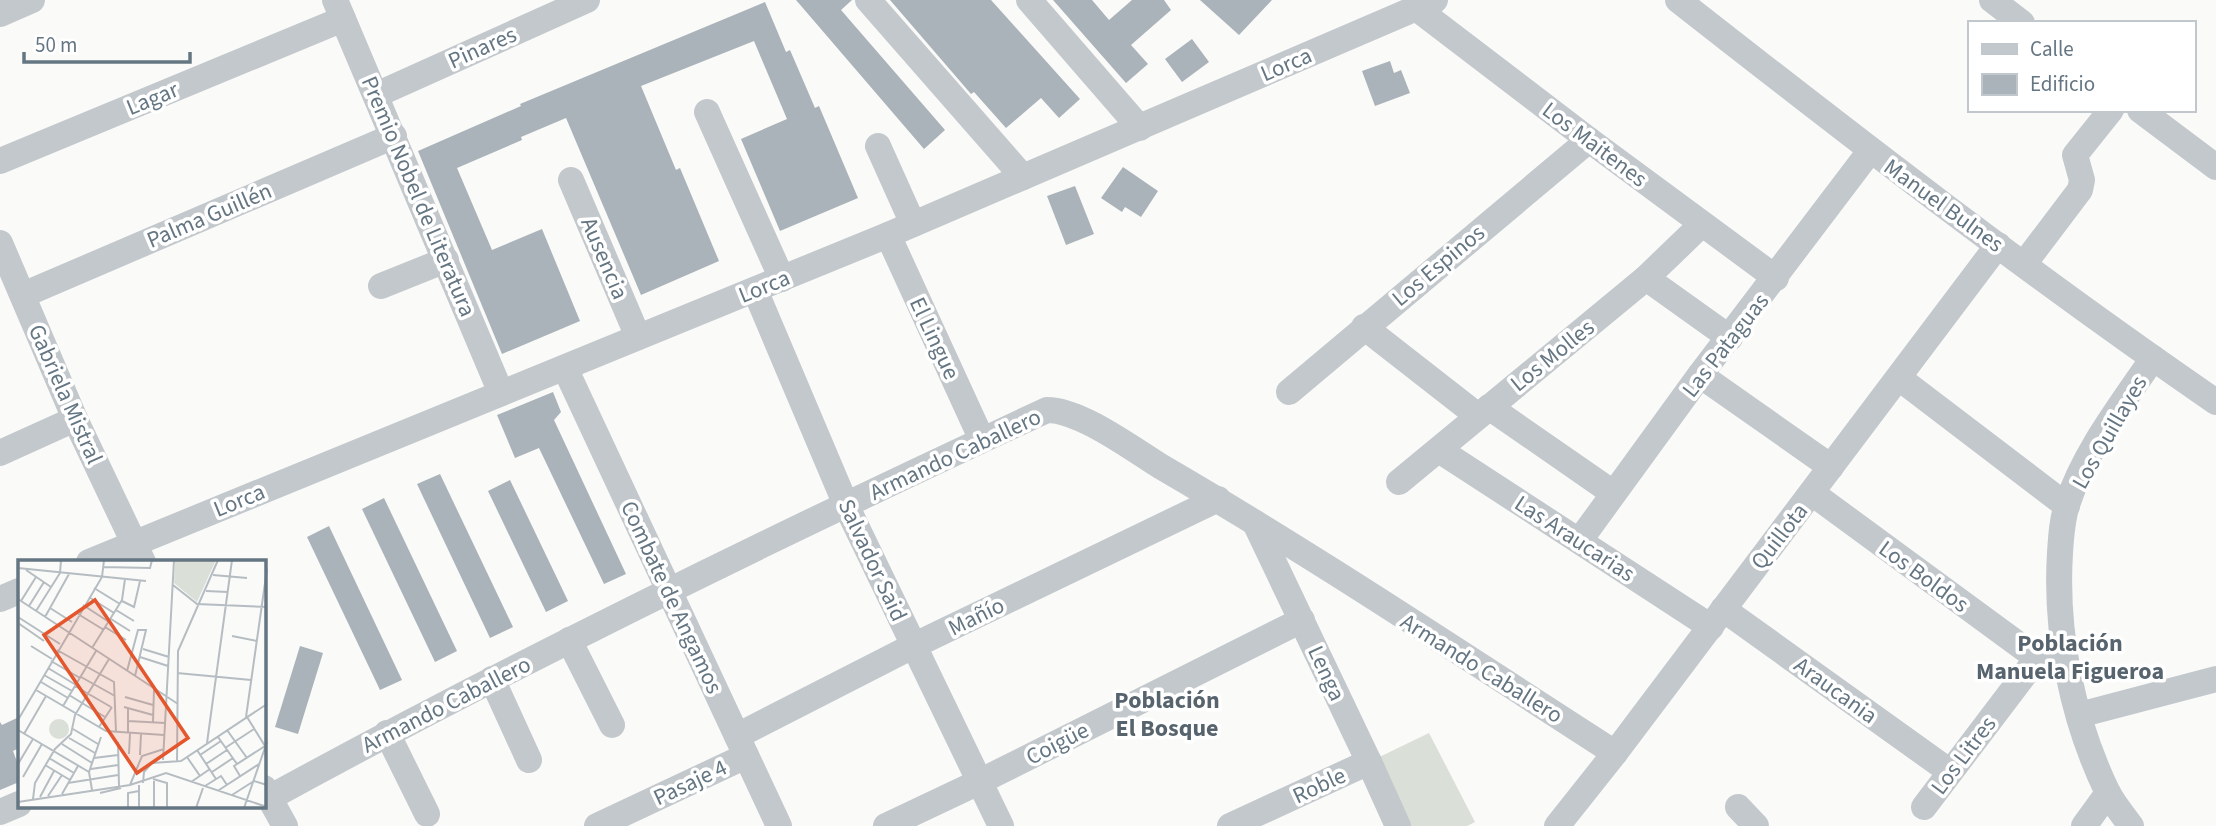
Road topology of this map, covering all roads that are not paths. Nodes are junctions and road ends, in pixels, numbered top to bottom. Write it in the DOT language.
graph roads {
  1 [pos="32,0"];
  2 [pos="587,0"];
  3 [pos="868,0"];
  4 [pos="1029,0"];
  5 [pos="1678,0"];
  6 [pos="1992,0"];
  7 [pos="1426,4"];
  8 [pos="339,9"];
  9 [pos="0,14"];
  10 [pos="2019,21"];
  11 [pos="376,95"];
  12 [pos="707,112"];
  13 [pos="2109,112"];
  14 [pos="2143,112"];
  15 [pos="1140,128"];
  16 [pos="394,136"];
  17 [pos="1589,140"];
  18 [pos="878,146"];
  19 [pos="1870,151"];
  20 [pos="0,161"];
  21 [pos="2216,167"];
  22 [pos="1023,177"];
  23 [pos="571,180"];
  24 [pos="913,224"];
  25 [pos="1702,224"];
  26 [pos="888,235"];
  27 [pos="1998,245"];
  28 [pos="1,249"];
  29 [pos="446,260"];
  30 [pos="2024,264"];
  31 [pos="1646,278"];
  32 [pos="1776,278"];
  33 [pos="782,279"];
  34 [pos="381,286"];
  35 [pos="755,290"];
  36 [pos="23,295"];
  37 [pos="1364,327"];
  38 [pos="639,337"];
  39 [pos="1730,338"];
  40 [pos="2153,358"];
  41 [pos="565,368"];
  42 [pos="1700,375"];
  43 [pos="1899,378"];
  44 [pos="1289,392"];
  45 [pos="501,393"];
  46 [pos="2216,402"];
  47 [pos="1483,411"];
  48 [pos="75,419"];
  49 [pos="982,440"];
  50 [pos="1439,450"];
  51 [pos="0,453"];
  52 [pos="1831,467"];
  53 [pos="1399,482"];
  54 [pos="1613,493"];
  55 [pos="1812,493"];
  56 [pos="1217,499"];
  57 [pos="846,505"];
  58 [pos="2067,506"];
  59 [pos="1254,522"];
  60 [pos="1580,540"];
  61 [pos="138,553"];
  62 [pos="100,560"];
  63 [pos="18,591"];
  64 [pos="669,591"];
  65 [pos="0,599"];
  66 [pos="1717,618"];
  67 [pos="1302,620"];
  68 [pos="569,640"];
  69 [pos="913,646"];
  70 [pos="2062,648"];
  71 [pos="2037,658"];
  72 [pos="492,679"];
  73 [pos="2216,680"];
  74 [pos="2079,715"];
  75 [pos="612,724"];
  76 [pos="387,733"];
  77 [pos="741,746"];
  78 [pos="1615,752"];
  79 [pos="529,760"];
  80 [pos="1369,762"];
  81 [pos="1949,771"];
  82 [pos="979,782"];
  83 [pos="267,793"];
  84 [pos="2108,793"];
  85 [pos="18,804"];
  86 [pos="1738,807"];
  87 [pos="1924,807"];
  88 [pos="0,812"];
  89 [pos="428,814"];
  90 [pos="285,826"];
  91 [pos="597,826"];
  92 [pos="779,826"];
  93 [pos="886,826"];
  94 [pos="1001,826"];
  95 [pos="1230,826"];
  96 [pos="1398,826"];
  97 [pos="1557,826"];
  98 [pos="1756,826"];
  99 [pos="2084,826"];
  100 [pos="2131,826"];
  1 -- 9 [label="street"];
  2 -- 11 [label="street, Pinares"];
  3 -- 22 [label="street"];
  4 -- 15 [label="street"];
  5 -- 19 [label="street, Manuel Bulnes"];
  6 -- 10 [label="street"];
  7 -- 15 [label="street, Lorca"];
  7 -- 17 [label="street, Los Maitenes"];
  8 -- 11 [label="street, Premio Nobel de Literatura"];
  8 -- 20 [label="street, Lagar"];
  11 -- 16 [label="street, Premio Nobel de Literatura"];
  12 -- 33 [label="street"];
  13 -- 30 [label="street"];
  14 -- 21 [label="street"];
  15 -- 22 [label="street, Lorca"];
  16 -- 29 [label="street, Premio Nobel de Literatura"];
  16 -- 36 [label="street, Palma Guillén"];
  17 -- 25 [label="street, Los Maitenes"];
  17 -- 37 [label="street, Los Espinos"];
  18 -- 24 [label="street"];
  19 -- 27 [label="street, Manuel Bulnes"];
  19 -- 32 [label="street, Las Pataguas"];
  22 -- 24 [label="street, Lorca"];
  23 -- 38 [label="street, Ausencia"];
  24 -- 26 [label="street, Lorca"];
  25 -- 31 [label="street, Los Molles"];
  25 -- 32 [label="street, Los Maitenes"];
  26 -- 33 [label="street, Lorca"];
  26 -- 49 [label="street, El Lingue"];
  27 -- 30 [label="street, Manuel Bulnes"];
  27 -- 43 [label="street, Quillota"];
  28 -- 36 [label="street, Gabriela Mistral"];
  29 -- 34 [label="street"];
  29 -- 45 [label="street, Premio Nobel de Literatura"];
  30 -- 40 [label="street, Manuel Bulnes"];
  31 -- 39 [label="street"];
  31 -- 47 [label="street, Los Molles"];
  32 -- 39 [label="street, Las Pataguas"];
  33 -- 35 [label="street, Lorca"];
  35 -- 38 [label="street, Lorca"];
  35 -- 57 [label="street, Salvador Said"];
  36 -- 48 [label="street, Gabriela Mistral"];
  37 -- 44 [label="street, Los Espinos"];
  37 -- 47 [label="street"];
  38 -- 41 [label="street, Lorca"];
  39 -- 42 [label="street, Las Pataguas"];
  40 -- 46 [label="street, Manuel Bulnes"];
  40 -- 58 [label="street, Los Quillayes"];
  41 -- 45 [label="street, Lorca"];
  41 -- 64 [label="street, Combate de Angamos"];
  42 -- 52 [label="street"];
  42 -- 54 [label="street, Las Pataguas"];
  43 -- 52 [label="street, Quillota"];
  43 -- 58 [label="street"];
  45 -- 61 [label="street, Lorca"];
  47 -- 50 [label="street, Los Molles"];
  47 -- 54 [label="street"];
  48 -- 51 [label="street"];
  48 -- 61 [label="street, Gabriela Mistral"];
  49 -- 56 [label="street, Armando Caballero"];
  49 -- 57 [label="street, Armando Caballero"];
  50 -- 53 [label="street, Los Molles"];
  50 -- 60 [label="street, Las Araucarias"];
  52 -- 55 [label="street, Quillota"];
  54 -- 60 [label="street, Las Pataguas"];
  55 -- 66 [label="street, Quillota"];
  55 -- 71 [label="street, Los Boldos"];
  56 -- 59 [label="street, Armando Caballero"];
  56 -- 69 [label="street, Mañío"];
  57 -- 64 [label="street, Armando Caballero"];
  57 -- 69 [label="street, Salvador Said"];
  58 -- 70 [label="street, Los Quillayes"];
  59 -- 67 [label="street, Lenga"];
  59 -- 78 [label="street, Armando Caballero"];
  60 -- 66 [label="street, Las Araucarias"];
  61 -- 62 [label="street, Lorca"];
  63 -- 65 [label="street"];
  64 -- 68 [label="street, Armando Caballero"];
  64 -- 77 [label="street, Combate de Angamos"];
  66 -- 78 [label="street, Quillota"];
  66 -- 81 [label="street, Araucania"];
  67 -- 80 [label="street, Lenga"];
  67 -- 82 [label="street, Coigüe"];
  68 -- 72 [label="street, Armando Caballero"];
  68 -- 75 [label="street"];
  69 -- 77 [label="street, Mañío"];
  69 -- 82 [label="street, Salvador Said"];
  70 -- 71 [label="street"];
  70 -- 74 [label="street, Los Quillayes"];
  71 -- 81 [label="street, Los Litres"];
  72 -- 76 [label="street, Armando Caballero"];
  72 -- 79 [label="street"];
  73 -- 74 [label="street"];
  74 -- 84 [label="street, Los Quillayes"];
  76 -- 83 [label="street, Armando Caballero"];
  76 -- 89 [label="street"];
  77 -- 91 [label="street, Pasaje 4"];
  77 -- 92 [label="street, Combate de Angamos"];
  78 -- 97 [label="street, Quillota"];
  80 -- 95 [label="street, Roble"];
  80 -- 96 [label="street, Lenga"];
  81 -- 87 [label="street, Los Litres"];
  82 -- 93 [label="street, Coigüe"];
  82 -- 94 [label="street, Salvador Said"];
  83 -- 90 [label="street"];
  84 -- 99 [label="street"];
  84 -- 100 [label="street, Los Quillayes"];
  85 -- 88 [label="street"];
  86 -- 98 [label="street"];
}
